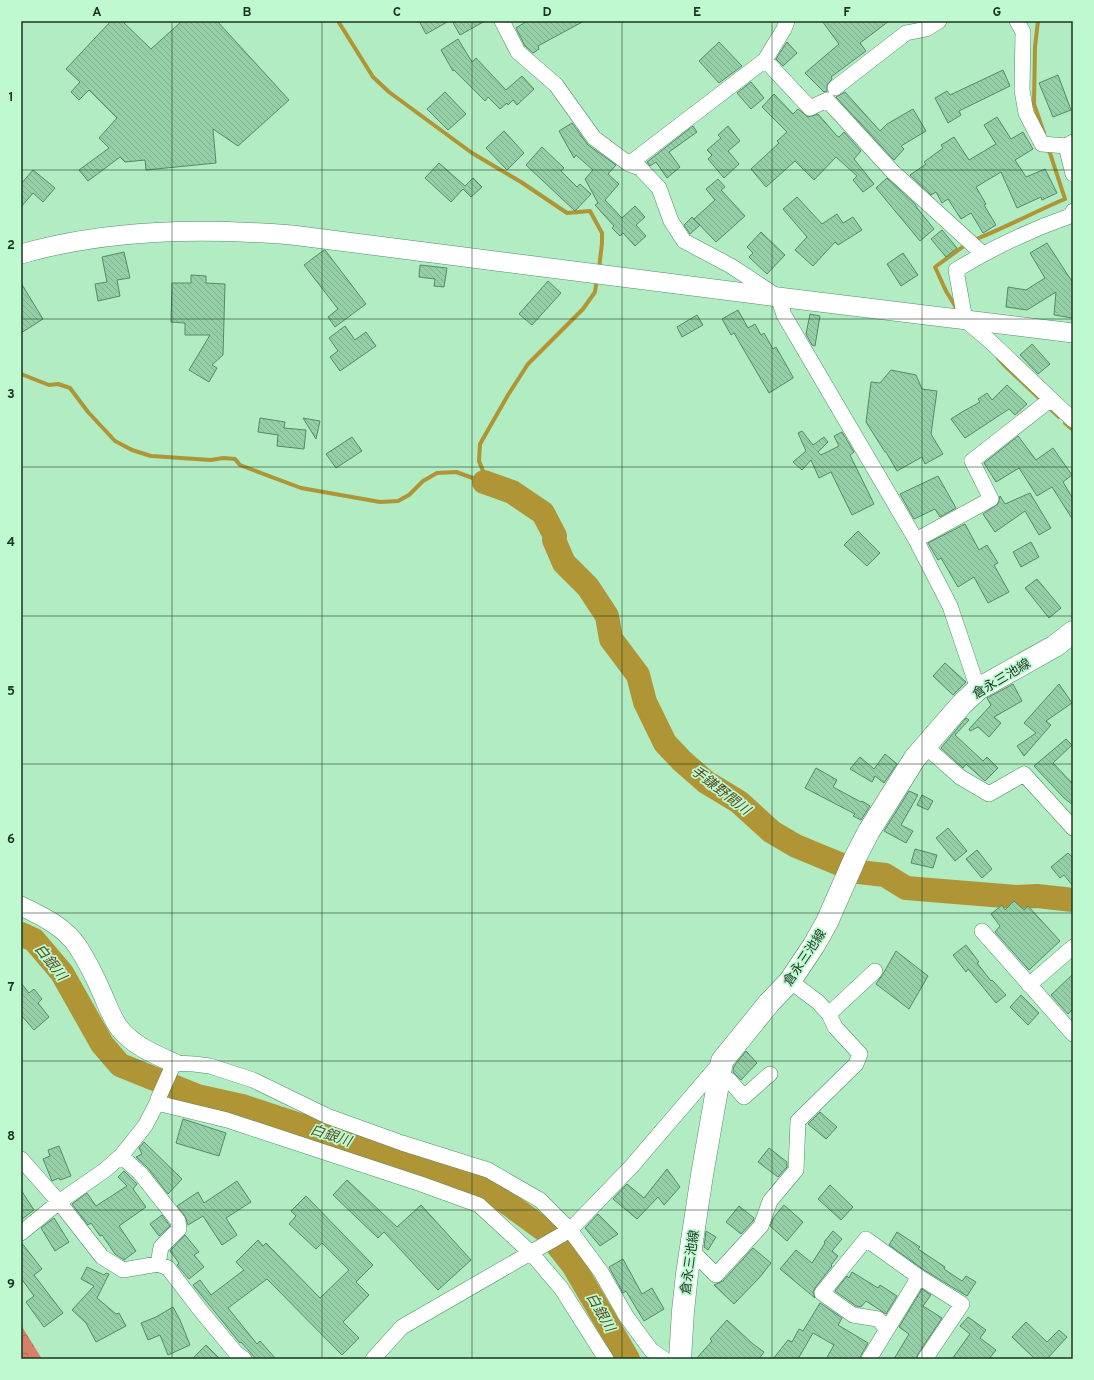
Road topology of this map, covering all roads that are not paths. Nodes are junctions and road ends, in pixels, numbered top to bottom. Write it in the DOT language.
graph roads {
  1 [pos="502,21"];
  2 [pos="787,21"];
  3 [pos="939,21"];
  4 [pos="1017,21"];
  5 [pos="765,60"];
  6 [pos="835,88"];
  7 [pos="1069,144"];
  8 [pos="629,164"];
  9 [pos="1073,174"];
  10 [pos="1073,211"];
  11 [pos="21,254"];
  12 [pos="983,254"];
  13 [pos="778,297"];
  14 [pos="965,320"];
  15 [pos="1073,333"];
  16 [pos="1051,399"];
  17 [pos="1073,420"];
  18 [pos="916,540"];
  19 [pos="1073,632"];
  20 [pos="978,689"];
  21 [pos="926,746"];
  22 [pos="1073,828"];
  23 [pos="21,906"];
  24 [pos="982,931"];
  25 [pos="1073,947"];
  26 [pos="875,971"];
  27 [pos="790,981"];
  28 [pos="1030,984"];
  29 [pos="829,1014"];
  30 [pos="1073,1034"];
  31 [pos="172,1068"];
  32 [pos="721,1069"];
  33 [pos="770,1074"];
  34 [pos="158,1101"];
  35 [pos="121,1156"];
  36 [pos="21,1159"];
  37 [pos="59,1202"];
  38 [pos="570,1230"];
  39 [pos="21,1234"];
  40 [pos="691,1250"];
  41 [pos="531,1253"];
  42 [pos="158,1264"];
  43 [pos="919,1277"];
  44 [pos="886,1328"];
  45 [pos="244,1359"];
  46 [pos="373,1359"];
  47 [pos="606,1359"];
  48 [pos="664,1359"];
  49 [pos="680,1359"];
  50 [pos="869,1359"];
  51 [pos="925,1359"];
  1 -- 8 [label="street"];
  2 -- 5 [label="street"];
  3 -- 6 [label="street"];
  4 -- 7 [label="street"];
  5 -- 8 [label="street"];
  5 -- 12 [label="street"];
  7 -- 9 [label="street"];
  8 -- 13 [label="street"];
  10 -- 12 [label="street"];
  11 -- 13 [label="street"];
  12 -- 14 [label="street"];
  13 -- 14 [label="street"];
  13 -- 18 [label="street"];
  14 -- 15 [label="street"];
  14 -- 16 [label="street"];
  16 -- 17 [label="street"];
  16 -- 18 [label="street"];
  18 -- 20 [label="street"];
  19 -- 20 [label="main road, 倉永三池線"];
  20 -- 21 [label="main road, 倉永三池線"];
  21 -- 22 [label="street"];
  21 -- 27 [label="main road, 倉永三池線"];
  23 -- 31 [label="street"];
  24 -- 28 [label="street"];
  25 -- 28 [label="street"];
  26 -- 29 [label="street"];
  27 -- 29 [label="street"];
  27 -- 32 [label="main road, 倉永三池線"];
  28 -- 30 [label="street"];
  29 -- 40 [label="street"];
  31 -- 34 [label="street"];
  31 -- 38 [label="street"];
  32 -- 33 [label="street"];
  32 -- 38 [label="street"];
  32 -- 40 [label="main road, 倉永三池線"];
  34 -- 35 [label="street"];
  34 -- 41 [label="street"];
  35 -- 37 [label="street"];
  35 -- 42 [label="street"];
  36 -- 37 [label="street"];
  37 -- 39 [label="street"];
  37 -- 42 [label="street"];
  38 -- 41 [label="street"];
  38 -- 48 [label="street"];
  40 -- 49 [label="main road, 倉永三池線"];
  41 -- 46 [label="street"];
  41 -- 47 [label="street"];
  42 -- 45 [label="street"];
  43 -- 44 [label="street"];
  43 -- 44 [label="street"];
  43 -- 51 [label="street"];
  44 -- 50 [label="street"];
}
